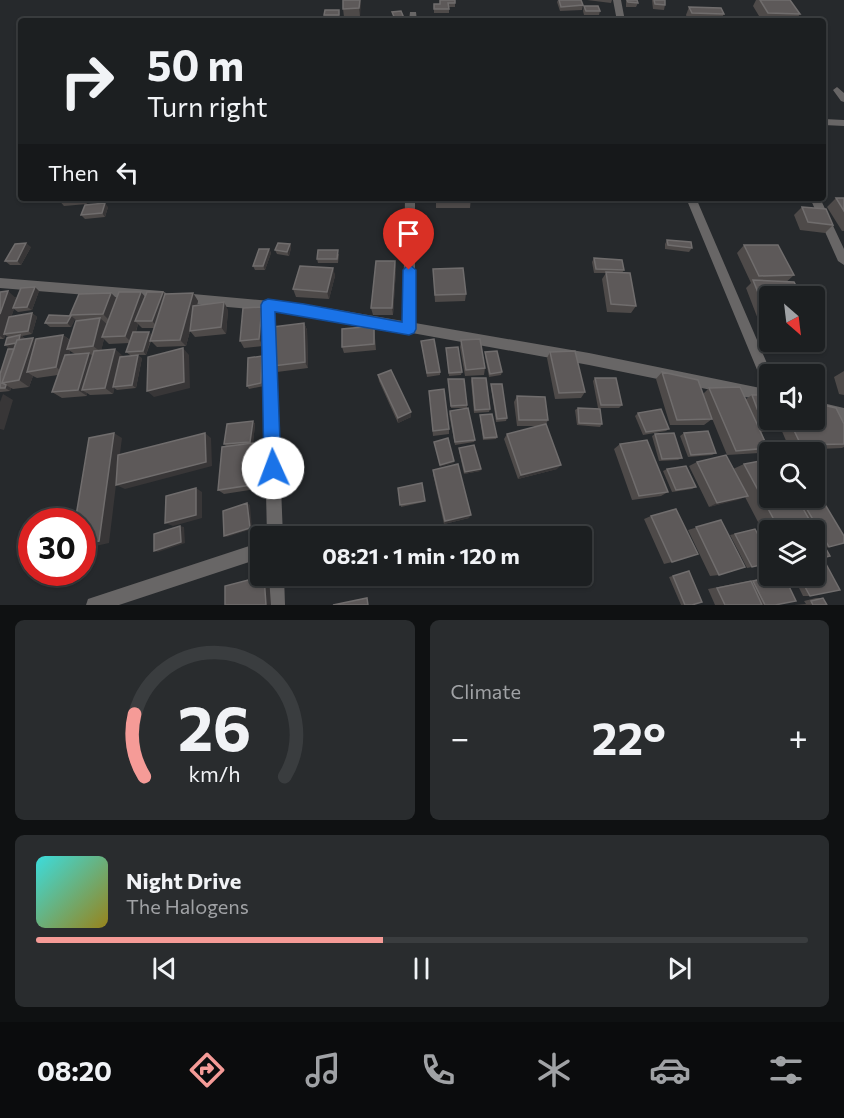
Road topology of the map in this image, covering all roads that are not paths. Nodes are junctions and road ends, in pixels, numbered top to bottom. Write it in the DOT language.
graph roads {
  1 [pos="617,0"];
  2 [pos="620,18"];
  3 [pos="837,90"];
  4 [pos="844,99"];
  5 [pos="826,122"];
  6 [pos="844,123"];
  7 [pos="410,201"];
  8 [pos="692,201"];
  9 [pos="815,201"];
  10 [pos="844,261"];
  11 [pos="0,284"];
  12 [pos="268,305"];
  13 [pos="409,329"];
  14 [pos="761,364"];
  15 [pos="759,394"];
  16 [pos="825,410"];
  17 [pos="844,414"];
  18 [pos="275,526"];
  19 [pos="250,554"];
  20 [pos="276,586"];
  21 [pos="94,605"];
  22 [pos="277,605"];
  1 -- 2 [label="street"];
  3 -- 4 [label="street"];
  5 -- 6 [label="street"];
  7 -- 13 [label="street"];
  8 -- 14 [label="street"];
  9 -- 10 [label="street"];
  11 -- 12 [label="street"];
  12 -- 13 [label="street"];
  12 -- 18 [label="street"];
  13 -- 15 [label="street"];
  16 -- 17 [label="street"];
  19 -- 21 [label="street"];
  20 -- 22 [label="street"];
}
